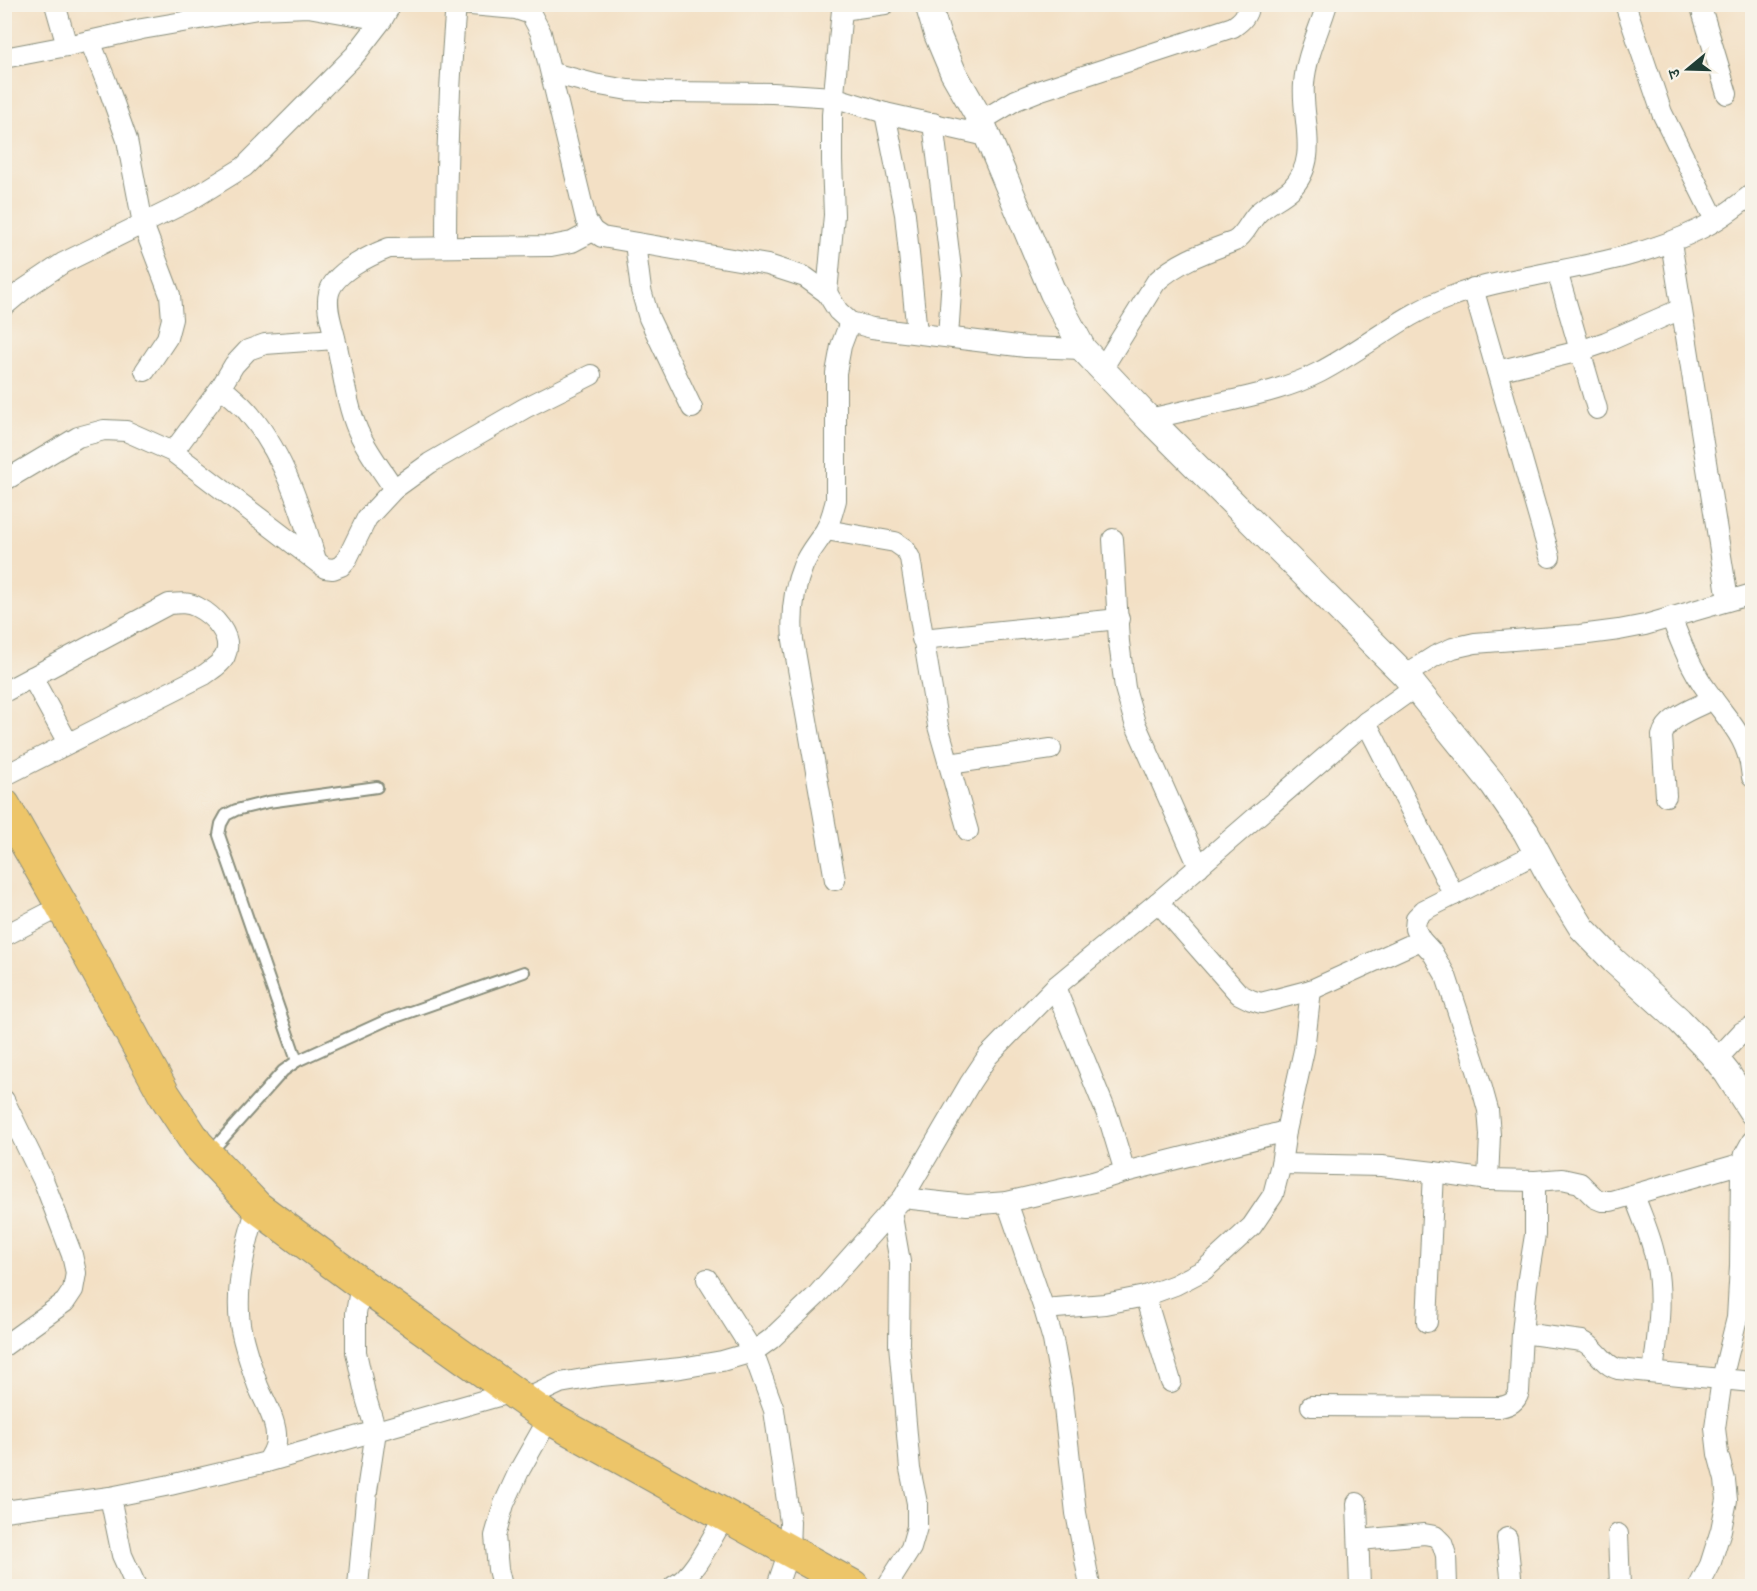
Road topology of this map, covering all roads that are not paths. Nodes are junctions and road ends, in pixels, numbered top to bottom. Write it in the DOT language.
graph roads {
  1 [pos="55,4"];
  2 [pos="458,4"];
  3 [pos="885,4"];
  4 [pos="928,4"];
  5 [pos="1249,4"];
  6 [pos="1327,4"];
  7 [pos="1625,4"];
  8 [pos="1700,4"];
  9 [pos="536,9"];
  10 [pos="386,12"];
  11 [pos="90,41"];
  12 [pos="67,46"];
  13 [pos="5,55"];
  14 [pos="552,73"];
  15 [pos="1727,94"];
  16 [pos="833,97"];
  17 [pos="885,113"];
  18 [pos="933,123"];
  19 [pos="984,128"];
  20 [pos="1752,194"];
  21 [pos="1715,220"];
  22 [pos="143,224"];
  23 [pos="593,231"];
  24 [pos="1671,242"];
  25 [pos="635,243"];
  26 [pos="446,247"];
  27 [pos="1557,271"];
  28 [pos="1473,288"];
  29 [pos="828,293"];
  30 [pos="4,306"];
  31 [pos="1681,309"];
  32 [pos="850,322"];
  33 [pos="917,333"];
  34 [pos="948,337"];
  35 [pos="335,339"];
  36 [pos="1083,349"];
  37 [pos="1580,351"];
  38 [pos="1102,369"];
  39 [pos="1497,371"];
  40 [pos="145,372"];
  41 [pos="591,375"];
  42 [pos="221,387"];
  43 [pos="692,408"];
  44 [pos="1597,410"];
  45 [pos="1149,419"];
  46 [pos="173,452"];
  47 [pos="4,481"];
  48 [pos="394,489"];
  49 [pos="826,530"];
  50 [pos="1113,539"];
  51 [pos="1550,557"];
  52 [pos="316,560"];
  53 [pos="1752,594"];
  54 [pos="1728,600"];
  55 [pos="1671,617"];
  56 [pos="1119,619"];
  57 [pos="922,639"];
  58 [pos="32,677"];
  59 [pos="1410,681"];
  60 [pos="4,692"];
  61 [pos="1713,699"];
  62 [pos="1366,722"];
  63 [pos="68,743"];
  64 [pos="1051,750"];
  65 [pos="949,764"];
  66 [pos="4,776"];
  67 [pos="1752,777"];
  68 [pos="377,787"];
  69 [pos="1666,796"];
  70 [pos="4,805"];
  71 [pos="968,831"];
  72 [pos="1537,853"];
  73 [pos="1199,867"];
  74 [pos="836,880"];
  75 [pos="1454,895"];
  76 [pos="1158,902"];
  77 [pos="62,906"];
  78 [pos="4,936"];
  79 [pos="1421,940"];
  80 [pos="524,972"];
  81 [pos="1055,987"];
  82 [pos="1311,990"];
  83 [pos="1752,1027"];
  84 [pos="1716,1060"];
  85 [pos="297,1061"];
  86 [pos="4,1100"];
  87 [pos="1752,1112"];
  88 [pos="1286,1131"];
  89 [pos="1752,1141"];
  90 [pos="207,1155"];
  91 [pos="1743,1163"];
  92 [pos="1281,1164"];
  93 [pos="1125,1172"];
  94 [pos="1434,1172"];
  95 [pos="1488,1180"];
  96 [pos="1535,1181"];
  97 [pos="1634,1195"];
  98 [pos="1007,1202"];
  99 [pos="897,1204"];
  100 [pos="257,1207"];
  101 [pos="707,1279"];
  102 [pos="361,1284"];
  103 [pos="1144,1296"];
  104 [pos="1044,1309"];
  105 [pos="1427,1322"];
  106 [pos="1522,1333"];
  107 [pos="4,1346"];
  108 [pos="753,1352"];
  109 [pos="1653,1372"];
  110 [pos="1722,1379"];
  111 [pos="1171,1382"];
  112 [pos="1752,1382"];
  113 [pos="518,1396"];
  114 [pos="1311,1406"];
  115 [pos="549,1418"];
  116 [pos="376,1431"];
  117 [pos="267,1462"];
  118 [pos="110,1497"];
  119 [pos="1357,1503"];
  120 [pos="4,1511"];
  121 [pos="725,1516"];
  122 [pos="1618,1534"];
  123 [pos="1506,1538"];
  124 [pos="1360,1540"];
  125 [pos="789,1551"];
  126 [pos="136,1587"];
  127 [pos="358,1587"];
  128 [pos="502,1587"];
  129 [pos="674,1587"];
  130 [pos="777,1587"];
  131 [pos="853,1587"];
  132 [pos="887,1587"];
  133 [pos="1090,1587"];
  134 [pos="1360,1587"];
  135 [pos="1447,1587"];
  136 [pos="1512,1587"];
  137 [pos="1620,1587"];
  138 [pos="1699,1587"];
  1 -- 12 [label="street"];
  2 -- 9 [label="street"];
  2 -- 26 [label="street"];
  3 -- 16 [label="street"];
  4 -- 19 [label="street"];
  5 -- 19 [label="street"];
  6 -- 38 [label="street"];
  7 -- 21 [label="street"];
  8 -- 15 [label="street"];
  9 -- 14 [label="street"];
  10 -- 11 [label="street"];
  10 -- 22 [label="street"];
  11 -- 12 [label="street"];
  11 -- 22 [label="street"];
  12 -- 13 [label="street"];
  14 -- 16 [label="street"];
  14 -- 23 [label="street"];
  16 -- 17 [label="street"];
  16 -- 29 [label="street"];
  17 -- 18 [label="street"];
  17 -- 33 [label="street"];
  18 -- 19 [label="street"];
  18 -- 34 [label="street"];
  19 -- 36 [label="street"];
  20 -- 21 [label="street"];
  21 -- 24 [label="street"];
  22 -- 30 [label="street"];
  22 -- 40 [label="street"];
  23 -- 25 [label="street"];
  23 -- 26 [label="street"];
  24 -- 27 [label="street"];
  24 -- 31 [label="street"];
  25 -- 29 [label="street"];
  25 -- 43 [label="street"];
  26 -- 35 [label="street"];
  27 -- 28 [label="street"];
  27 -- 37 [label="street"];
  28 -- 39 [label="street"];
  28 -- 45 [label="street"];
  29 -- 32 [label="street"];
  31 -- 37 [label="street"];
  31 -- 54 [label="street"];
  32 -- 33 [label="street"];
  32 -- 49 [label="street"];
  33 -- 34 [label="street"];
  34 -- 36 [label="street"];
  35 -- 42 [label="street"];
  35 -- 48 [label="street"];
  36 -- 38 [label="street"];
  37 -- 39 [label="street"];
  37 -- 44 [label="street"];
  38 -- 45 [label="street"];
  39 -- 51 [label="street"];
  41 -- 48 [label="street"];
  42 -- 46 [label="street"];
  42 -- 52 [label="street"];
  45 -- 59 [label="street"];
  46 -- 47 [label="street"];
  46 -- 52 [label="street"];
  48 -- 52 [label="street"];
  49 -- 57 [label="street"];
  49 -- 74 [label="street"];
  50 -- 56 [label="street"];
  53 -- 54 [label="street"];
  54 -- 55 [label="street"];
  55 -- 59 [label="street"];
  55 -- 61 [label="street"];
  56 -- 57 [label="street"];
  56 -- 73 [label="street"];
  57 -- 65 [label="street"];
  58 -- 60 [label="street"];
  58 -- 63 [label="street"];
  58 -- 63 [label="street"];
  59 -- 62 [label="street"];
  59 -- 72 [label="street"];
  61 -- 67 [label="street"];
  61 -- 69 [label="street"];
  62 -- 73 [label="street"];
  62 -- 75 [label="street"];
  63 -- 66 [label="street"];
  64 -- 65 [label="street"];
  65 -- 71 [label="street"];
  68 -- 85 [label="lane"];
  70 -- 77 [label="main road"];
  72 -- 75 [label="street"];
  72 -- 84 [label="street"];
  73 -- 76 [label="street"];
  75 -- 79 [label="street"];
  76 -- 81 [label="street"];
  76 -- 82 [label="street"];
  77 -- 78 [label="street"];
  77 -- 90 [label="main road"];
  79 -- 82 [label="street"];
  79 -- 95 [label="street"];
  80 -- 85 [label="lane"];
  81 -- 93 [label="street"];
  81 -- 99 [label="street"];
  82 -- 88 [label="street"];
  83 -- 84 [label="street"];
  84 -- 87 [label="street"];
  85 -- 90 [label="lane"];
  86 -- 107 [label="street"];
  88 -- 92 [label="street"];
  88 -- 93 [label="street"];
  89 -- 91 [label="street"];
  90 -- 100 [label="main road"];
  91 -- 97 [label="street"];
  91 -- 110 [label="street"];
  92 -- 94 [label="street"];
  92 -- 103 [label="street"];
  93 -- 98 [label="street"];
  94 -- 95 [label="street"];
  94 -- 105 [label="street"];
  95 -- 96 [label="street"];
  96 -- 97 [label="street"];
  96 -- 106 [label="street"];
  97 -- 109 [label="street"];
  98 -- 99 [label="street"];
  98 -- 104 [label="street"];
  99 -- 108 [label="street"];
  99 -- 132 [label="street"];
  100 -- 102 [label="main road"];
  100 -- 117 [label="street"];
  101 -- 108 [label="street"];
  102 -- 113 [label="main road"];
  102 -- 116 [label="street"];
  103 -- 104 [label="street"];
  103 -- 111 [label="street"];
  104 -- 133 [label="street"];
  106 -- 109 [label="street"];
  106 -- 114 [label="street"];
  108 -- 113 [label="street"];
  108 -- 125 [label="street"];
  109 -- 110 [label="street"];
  110 -- 112 [label="street"];
  110 -- 138 [label="street"];
  113 -- 115 [label="main road"];
  113 -- 116 [label="street"];
  115 -- 121 [label="main road"];
  115 -- 128 [label="street"];
  116 -- 117 [label="street"];
  116 -- 127 [label="street"];
  117 -- 118 [label="street"];
  118 -- 120 [label="street"];
  118 -- 126 [label="street"];
  119 -- 124 [label="street"];
  121 -- 125 [label="main road"];
  121 -- 129 [label="street"];
  122 -- 137 [label="street"];
  123 -- 136 [label="street"];
  124 -- 134 [label="street"];
  124 -- 135 [label="street"];
  125 -- 130 [label="street"];
  125 -- 131 [label="main road"];
}
